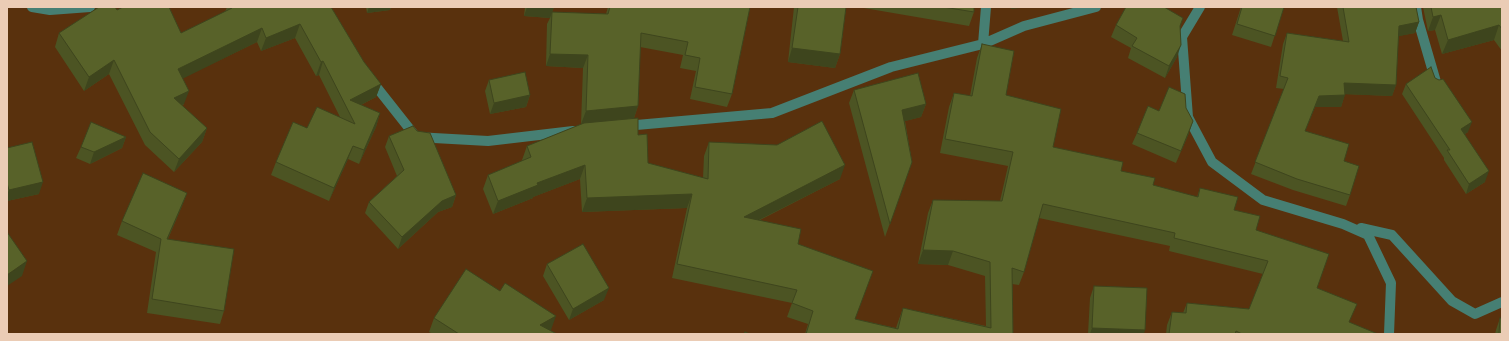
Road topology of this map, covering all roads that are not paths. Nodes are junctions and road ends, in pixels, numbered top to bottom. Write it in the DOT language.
graph roads {
  1 [pos="32,7"];
  2 [pos="90,7"];
  3 [pos="986,7"];
  4 [pos="1096,7"];
  5 [pos="1200,7"];
  6 [pos="1416,7"];
  7 [pos="983,44"];
  8 [pos="365,72"];
  9 [pos="1436,84"];
  10 [pos="618,126"];
  11 [pos="579,130"];
  12 [pos="1343,224"];
  13 [pos="1502,302"];
  14 [pos="1389,334"];
  1 -- 2 [label="street"];
  3 -- 7 [label="street"];
  4 -- 7 [label="street"];
  5 -- 12 [label="street"];
  6 -- 9 [label="street"];
  7 -- 10 [label="street"];
  8 -- 11 [label="street"];
  12 -- 13 [label="street"];
  12 -- 14 [label="street"];
}
